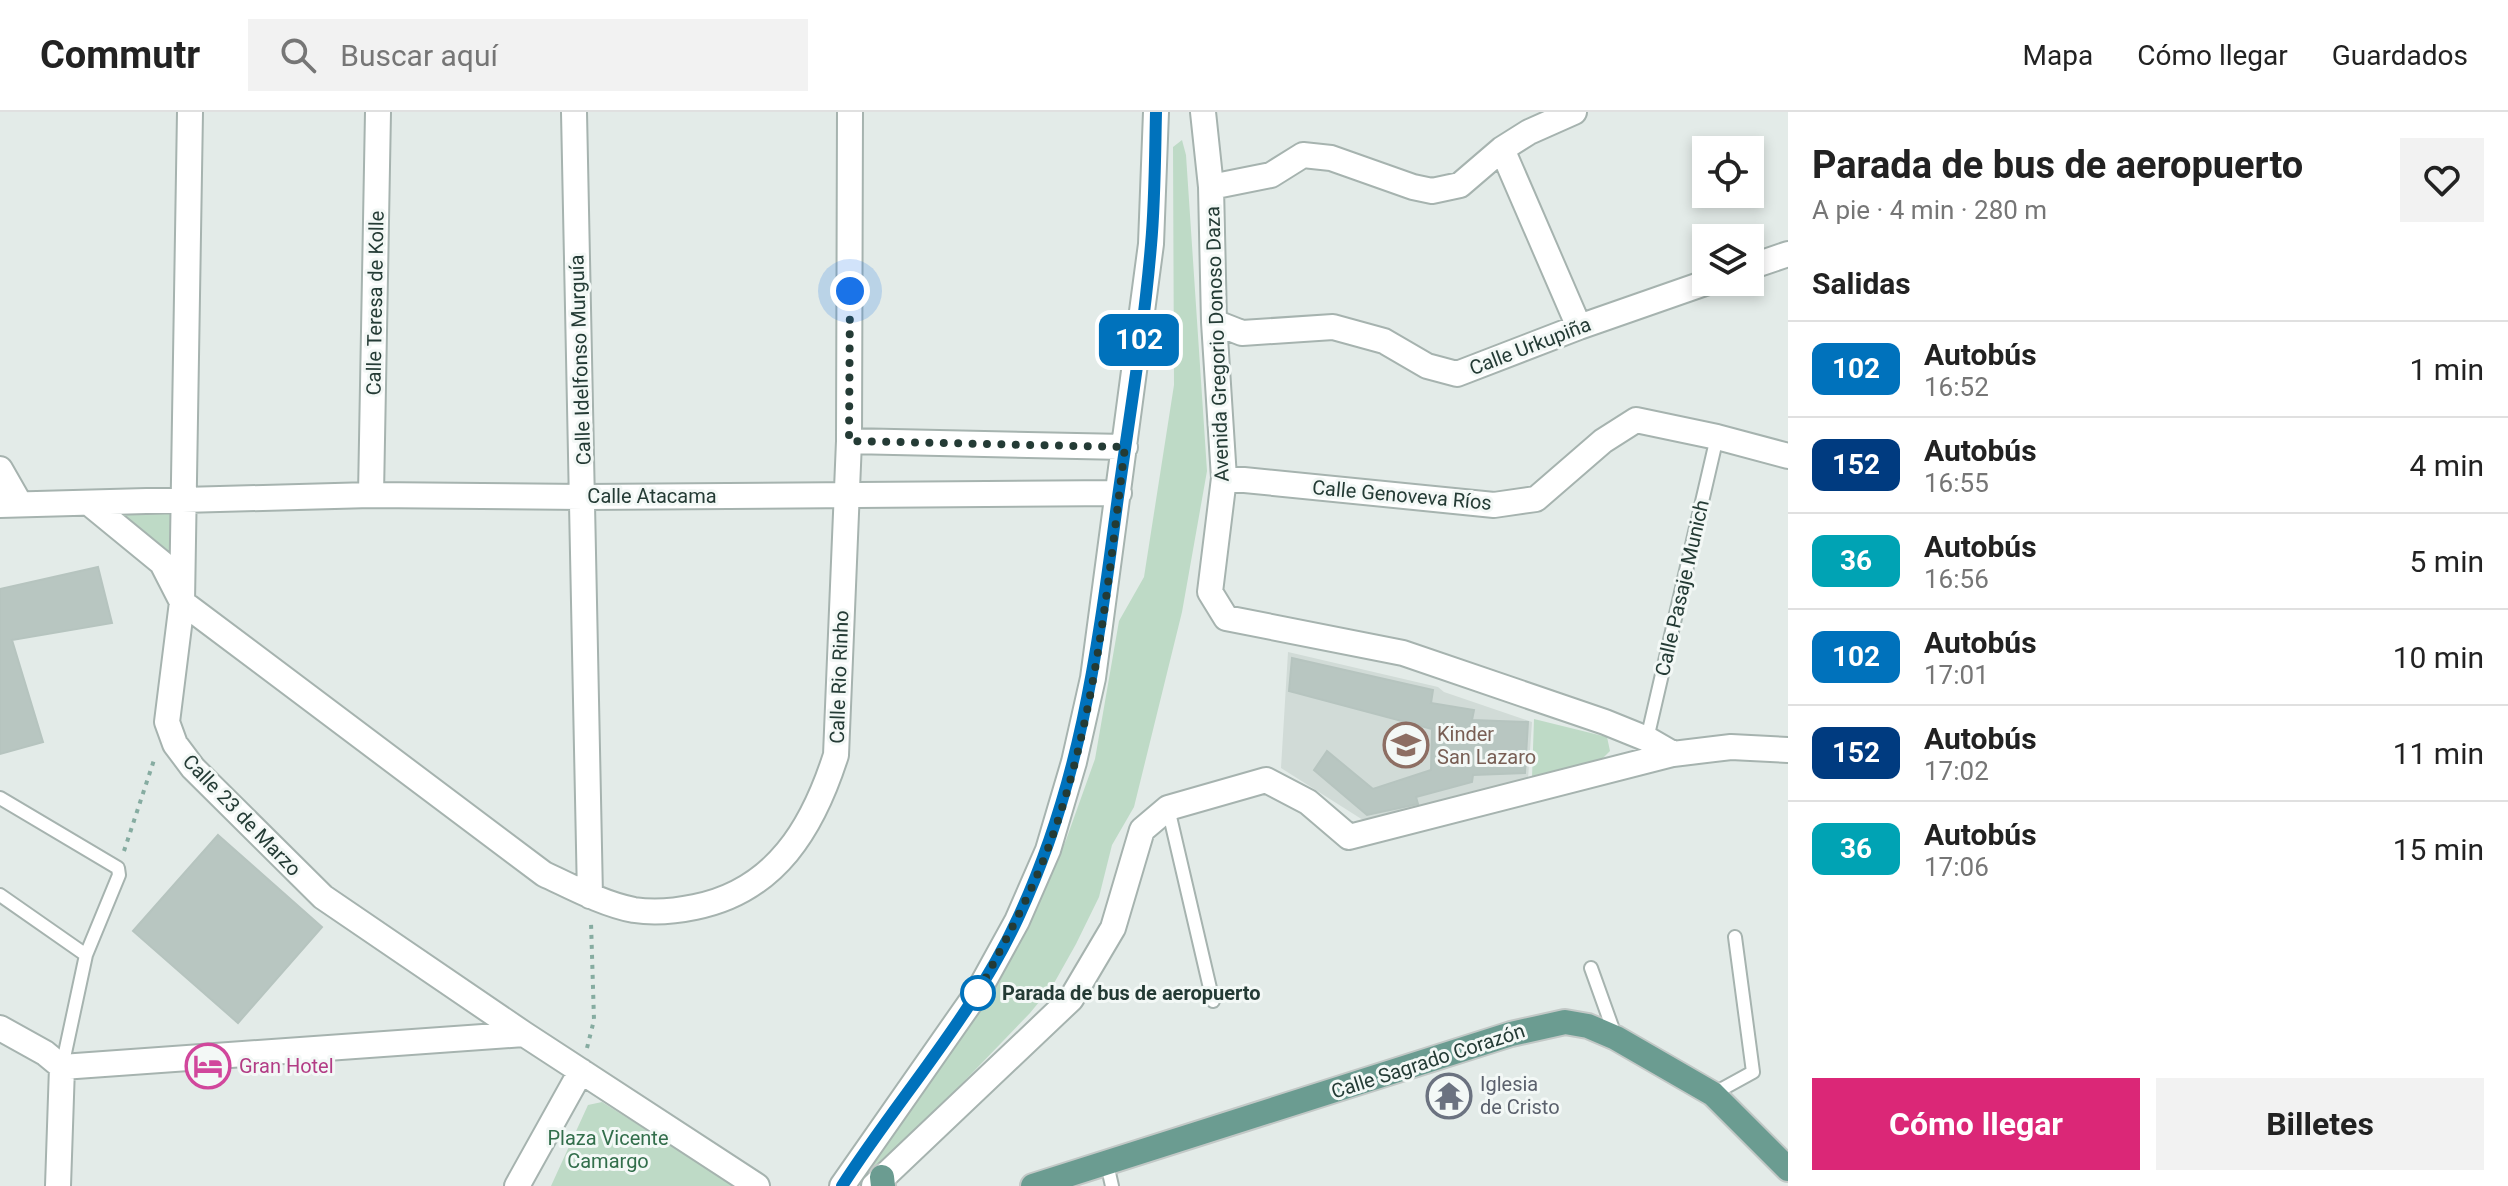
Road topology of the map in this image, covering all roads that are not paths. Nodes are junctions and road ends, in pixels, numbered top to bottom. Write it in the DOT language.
graph roads {
  1 [pos="190,112"];
  2 [pos="378,112"];
  3 [pos="574,112"];
  4 [pos="850,112"];
  5 [pos="1156,112"];
  6 [pos="1203,112"];
  7 [pos="1574,112"];
  8 [pos="1502,149"];
  9 [pos="1211,187"];
  10 [pos="1788,254"];
  11 [pos="1764,262"];
  12 [pos="1692,288"];
  13 [pos="1214,322"];
  14 [pos="1579,327"];
  15 [pos="1717,437"];
  16 [pos="849,441"];
  17 [pos="1125,447"];
  18 [pos="1788,456"];
  19 [pos="0,469"];
  20 [pos="1224,478"];
  21 [pos="1119,493"];
  22 [pos="371,495"];
  23 [pos="847,495"];
  24 [pos="584,497"];
  25 [pos="185,501"];
  26 [pos="90,504"];
  27 [pos="10,505"];
  28 [pos="182,602"];
  29 [pos="1647,739"];
  30 [pos="1788,750"];
  31 [pos="1673,754"];
  32 [pos="0,798"];
  33 [pos="1168,808"];
  34 [pos="0,895"];
  35 [pos="590,896"];
  36 [pos="1735,937"];
  37 [pos="86,955"];
  38 [pos="1591,968"];
  39 [pos="1213,1001"];
  40 [pos="0,1028"];
  41 [pos="524,1034"];
  42 [pos="1616,1038"];
  43 [pos="62,1067"];
  44 [pos="581,1071"];
  45 [pos="1713,1094"];
  46 [pos="1788,1169"];
  47 [pos="1109,1175"];
  48 [pos="880,1183"];
  49 [pos="58,1186"];
  50 [pos="517,1186"];
  51 [pos="757,1186"];
  52 [pos="842,1186"];
  53 [pos="1033,1186"];
  1 -- 25 [label="street"];
  2 -- 22 [label="street, Calle Teresa de Kolle"];
  3 -- 24 [label="street, Calle Idelfonso Murguía"];
  4 -- 16 [label="street, Calle Rio Rinho"];
  5 -- 17 [label="street"];
  6 -- 9 [label="street, Avenida Gregorio Donoso Daza"];
  7 -- 8 [label="street"];
  8 -- 9 [label="street"];
  8 -- 14 [label="street"];
  9 -- 13 [label="street, Avenida Gregorio Donoso Daza"];
  10 -- 11 [label="street"];
  12 -- 14 [label="street, Calle Urkupiña"];
  13 -- 14 [label="street, Calle Urkupiña"];
  13 -- 20 [label="street, Avenida Gregorio Donoso Daza"];
  15 -- 18 [label="street, Calle Genoveva Ríos"];
  15 -- 20 [label="street, Calle Genoveva Ríos"];
  15 -- 29 [label="lane, Calle Pasaje Munich"];
  16 -- 17 [label="street"];
  16 -- 23 [label="street, Calle Rio Rinho"];
  17 -- 21 [label="street"];
  19 -- 27 [label="street"];
  20 -- 29 [label="street, Avenida Gregorio Donoso Daza"];
  21 -- 23 [label="street, Calle Atacama"];
  21 -- 52 [label="street"];
  22 -- 24 [label="street, Calle Atacama"];
  22 -- 25 [label="street, Calle Atacama"];
  23 -- 24 [label="street, Calle Atacama"];
  23 -- 35 [label="street, Calle Rio Rinho"];
  24 -- 35 [label="street, Calle Idelfonso Murguía"];
  25 -- 26 [label="street, Calle Atacama"];
  25 -- 28 [label="street"];
  26 -- 27 [label="street, Calle Atacama"];
  26 -- 28 [label="street, Calle Rio Rinho"];
  28 -- 35 [label="street, Calle Rio Rinho"];
  28 -- 41 [label="street, Calle 23 de Marzo"];
  29 -- 31 [label="street"];
  30 -- 31 [label="street"];
  31 -- 33 [label="street"];
  32 -- 37 [label="lane"];
  33 -- 39 [label="lane"];
  33 -- 48 [label="street"];
  34 -- 37 [label="lane"];
  36 -- 45 [label="lane"];
  37 -- 43 [label="lane"];
  38 -- 42 [label="lane"];
  40 -- 43 [label="street"];
  41 -- 43 [label="street"];
  41 -- 44 [label="street, Calle 23 de Marzo"];
  42 -- 45 [label="main road, Calle Sagrado Corazón"];
  42 -- 47 [label="main road, Calle Sagrado Corazón"];
  43 -- 49 [label="street"];
  44 -- 50 [label="street"];
  44 -- 51 [label="street, Calle 23 de Marzo"];
  45 -- 46 [label="main road, Calle Sagrado Corazón"];
  47 -- 53 [label="main road, Calle Sagrado Corazón"];
}
